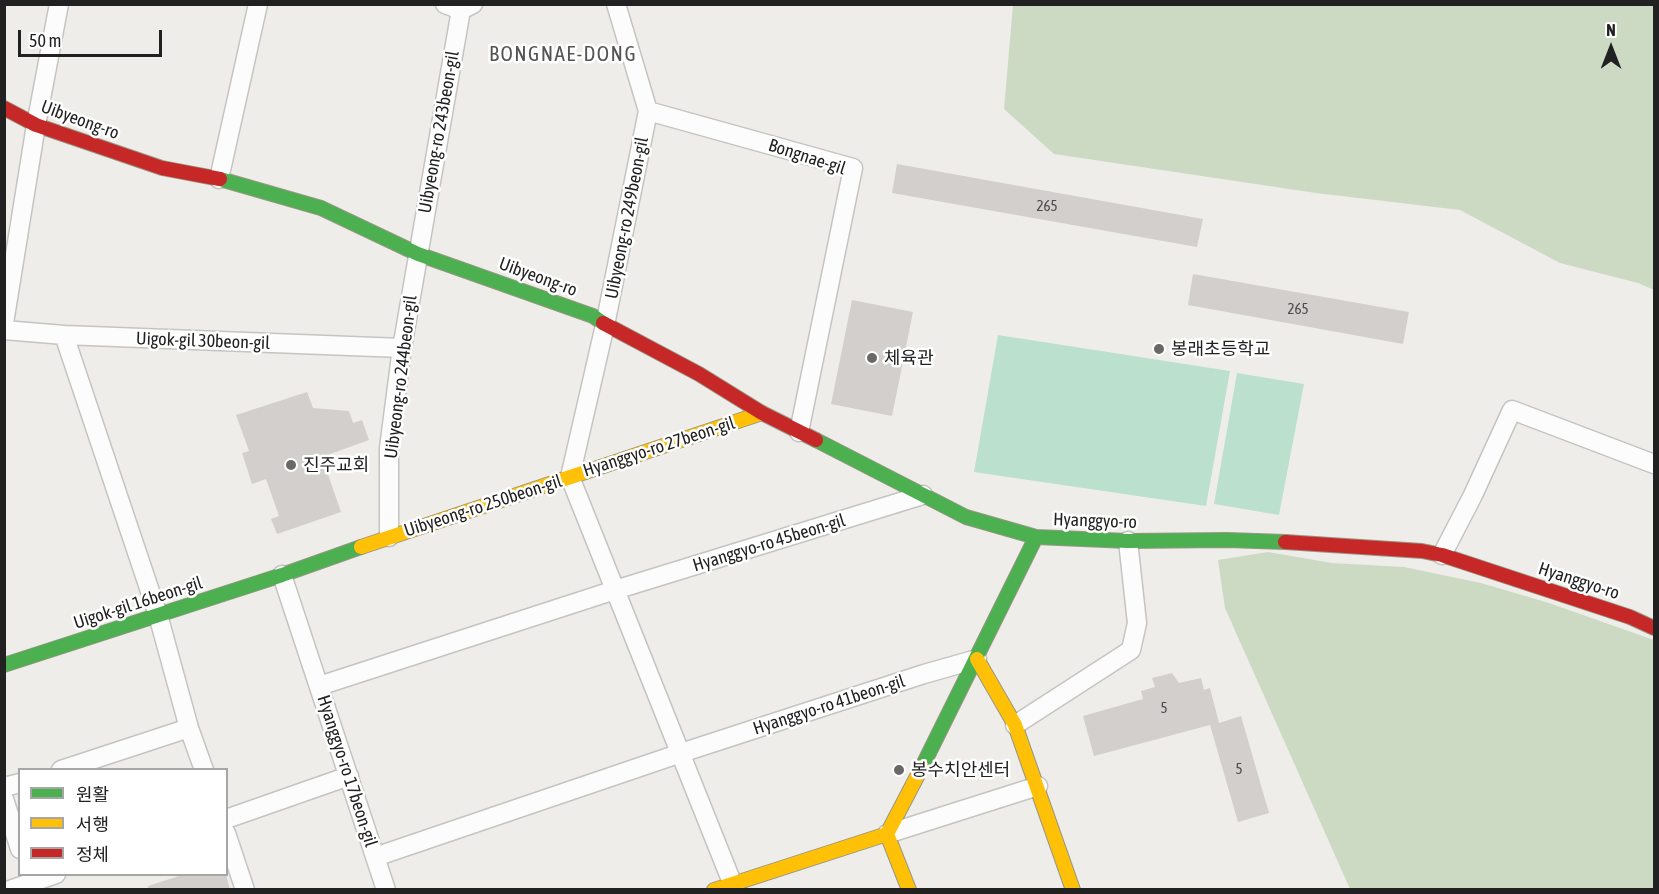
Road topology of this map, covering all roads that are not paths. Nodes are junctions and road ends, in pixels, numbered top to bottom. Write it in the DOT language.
graph roads {
  1 [pos="59,4"];
  2 [pos="258,4"];
  3 [pos="616,4"];
  4 [pos="460,6"];
  5 [pos="4,108"];
  6 [pos="648,111"];
  7 [pos="36,125"];
  8 [pos="219,178"];
  9 [pos="418,254"];
  10 [pos="4,322"];
  11 [pos="605,325"];
  12 [pos="4,330"];
  13 [pos="64,335"];
  14 [pos="402,348"];
  15 [pos="762,414"];
  16 [pos="799,432"];
  17 [pos="1654,464"];
  18 [pos="570,477"];
  19 [pos="923,495"];
  20 [pos="389,537"];
  21 [pos="1036,537"];
  22 [pos="1128,541"];
  23 [pos="1442,555"];
  24 [pos="282,575"];
  25 [pos="615,590"];
  26 [pos="158,615"];
  27 [pos="1654,628"];
  28 [pos="977,659"];
  29 [pos="4,665"];
  30 [pos="319,686"];
  31 [pos="1015,725"];
  32 [pos="189,728"];
  33 [pos="681,753"];
  34 [pos="66,768"];
  35 [pos="203,768"];
  36 [pos="349,776"];
  37 [pos="1038,786"];
  38 [pos="4,799"];
  39 [pos="228,818"];
  40 [pos="887,834"];
  41 [pos="228,839"];
  42 [pos="18,843"];
  43 [pos="375,857"];
  44 [pos="45,876"];
  45 [pos="28,879"];
  46 [pos="734,886"];
  47 [pos="10,890"];
  48 [pos="245,890"];
  49 [pos="386,890"];
  50 [pos="714,890"];
  51 [pos="909,890"];
  52 [pos="1073,890"];
  1 -- 7 [label="street"];
  2 -- 8 [label="street"];
  3 -- 6 [label="street"];
  4 -- 9 [label="street, Uibyeong-ro 243beon-gil"];
  5 -- 7 [label="street, Uibyeong-ro"];
  6 -- 11 [label="street, Uibyeong-ro 249beon-gil"];
  6 -- 16 [label="street, Bongnae-gil"];
  7 -- 8 [label="street, Uibyeong-ro"];
  7 -- 10 [label="street"];
  8 -- 9 [label="street, Uibyeong-ro"];
  9 -- 11 [label="street, Uibyeong-ro"];
  9 -- 14 [label="street, Uibyeong-ro 244beon-gil"];
  11 -- 15 [label="street, Uibyeong-ro"];
  11 -- 18 [label="street, Uibyeong-ro 250beon-gil"];
  12 -- 13 [label="street, Uigok-gil 30beon-gil"];
  13 -- 14 [label="street, Uigok-gil 30beon-gil"];
  13 -- 26 [label="street"];
  14 -- 20 [label="street, Uibyeong-ro 244beon-gil"];
  15 -- 16 [label="street, Uibyeong-ro"];
  15 -- 18 [label="street, Hyanggyo-ro 27beon-gil"];
  16 -- 19 [label="street, Uibyeong-ro"];
  17 -- 23 [label="street"];
  18 -- 20 [label="street, Uibyeong-ro 250beon-gil"];
  18 -- 25 [label="street, Hyanggyo-ro 27beon-gil"];
  19 -- 21 [label="street, Uibyeong-ro"];
  19 -- 25 [label="street, Hyanggyo-ro 45beon-gil"];
  20 -- 24 [label="street, Uibyeong-ro 250beon-gil"];
  21 -- 22 [label="street, Hyanggyo-ro"];
  21 -- 28 [label="street, Hyanggyo-ro"];
  22 -- 23 [label="street, Hyanggyo-ro"];
  22 -- 31 [label="street"];
  23 -- 27 [label="street, Hyanggyo-ro"];
  24 -- 26 [label="street, Uigok-gil 16beon-gil"];
  24 -- 30 [label="street, Hyanggyo-ro 17beon-gil"];
  25 -- 30 [label="street, Hyanggyo-ro 17beon-gil"];
  25 -- 33 [label="street, Hyanggyo-ro 27beon-gil"];
  26 -- 29 [label="street, Uigok-gil 16beon-gil"];
  26 -- 32 [label="street"];
  28 -- 31 [label="street"];
  28 -- 33 [label="street, Hyanggyo-ro 41beon-gil"];
  28 -- 40 [label="street, Hyanggyo-ro"];
  30 -- 36 [label="street, Hyanggyo-ro 17beon-gil"];
  31 -- 37 [label="street"];
  32 -- 34 [label="street"];
  32 -- 35 [label="street"];
  33 -- 43 [label="street, Hyanggyo-ro 17beon-gil"];
  33 -- 46 [label="street, Hyanggyo-ro 27beon-gil"];
  36 -- 39 [label="street"];
  36 -- 43 [label="street, Hyanggyo-ro 17beon-gil"];
  37 -- 40 [label="street"];
  37 -- 52 [label="street"];
  38 -- 42 [label="street"];
  40 -- 46 [label="street"];
  40 -- 51 [label="street"];
  41 -- 48 [label="street"];
  43 -- 49 [label="street, Hyanggyo-ro 17beon-gil"];
  44 -- 45 [label="street"];
  45 -- 47 [label="street"];
  46 -- 50 [label="street"];
}
